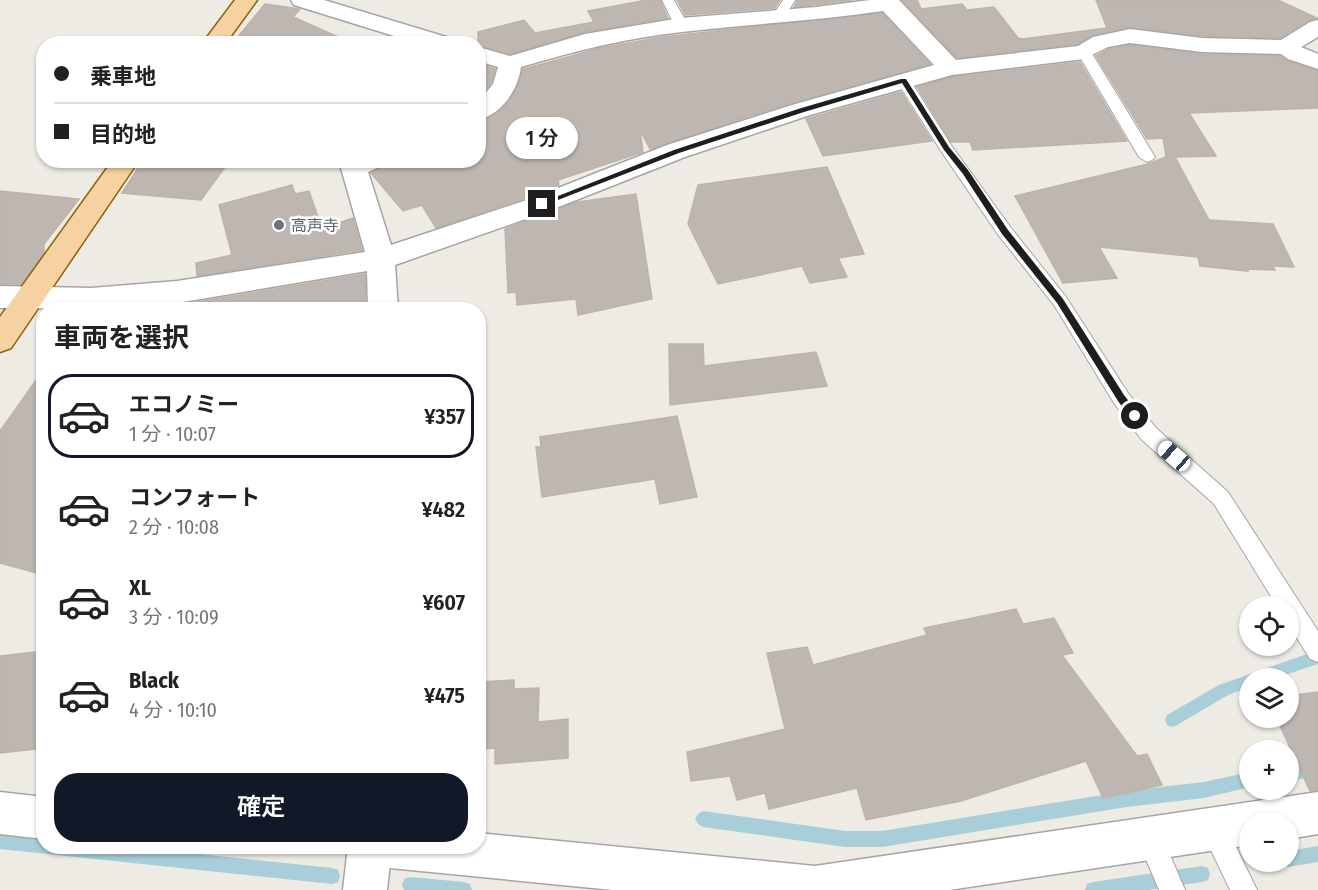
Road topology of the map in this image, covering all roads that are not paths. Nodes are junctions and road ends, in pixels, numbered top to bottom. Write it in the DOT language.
graph roads {
  1 [pos="246,0"];
  2 [pos="302,0"];
  3 [pos="668,0"];
  4 [pos="888,2"];
  5 [pos="783,9"];
  6 [pos="681,25"];
  7 [pos="1318,27"];
  8 [pos="219,36"];
  9 [pos="420,36"];
  10 [pos="1286,47"];
  11 [pos="1084,52"];
  12 [pos="486,56"];
  13 [pos="1318,62"];
  14 [pos="510,63"];
  15 [pos="950,68"];
  16 [pos="903,80"];
  17 [pos="486,110"];
  18 [pos="1147,157"];
  19 [pos="121,168"];
  20 [pos="354,168"];
  21 [pos="381,259"];
  22 [pos="0,297"];
  23 [pos="30,298"];
  24 [pos="383,302"];
  25 [pos="0,339"];
  26 [pos="1314,644"];
  27 [pos="0,813"];
  28 [pos="1318,813"];
  29 [pos="1299,816"];
  30 [pos="36,817"];
  31 [pos="1232,826"];
  32 [pos="1154,846"];
  33 [pos="369,854"];
  34 [pos="471,854"];
  35 [pos="365,890"];
  36 [pos="1172,890"];
  37 [pos="1245,890"];
  1 -- 8 [label="main road"];
  2 -- 9 [label="street"];
  3 -- 6 [label="lane"];
  4 -- 5 [label="street"];
  4 -- 15 [label="street"];
  5 -- 6 [label="street"];
  6 -- 14 [label="street"];
  7 -- 10 [label="street"];
  10 -- 11 [label="street"];
  10 -- 13 [label="street"];
  11 -- 15 [label="street"];
  11 -- 18 [label="lane"];
  12 -- 14 [label="street"];
  14 -- 17 [label="street"];
  15 -- 16 [label="street"];
  16 -- 21 [label="street"];
  16 -- 26 [label="lane"];
  19 -- 23 [label="main road"];
  20 -- 21 [label="street"];
  21 -- 23 [label="street"];
  21 -- 24 [label="street"];
  22 -- 23 [label="street"];
  23 -- 25 [label="main road"];
  27 -- 30 [label="street"];
  28 -- 29 [label="street"];
  31 -- 32 [label="street"];
  31 -- 37 [label="lane"];
  32 -- 34 [label="street"];
  32 -- 36 [label="lane"];
  33 -- 35 [label="street"];
}
